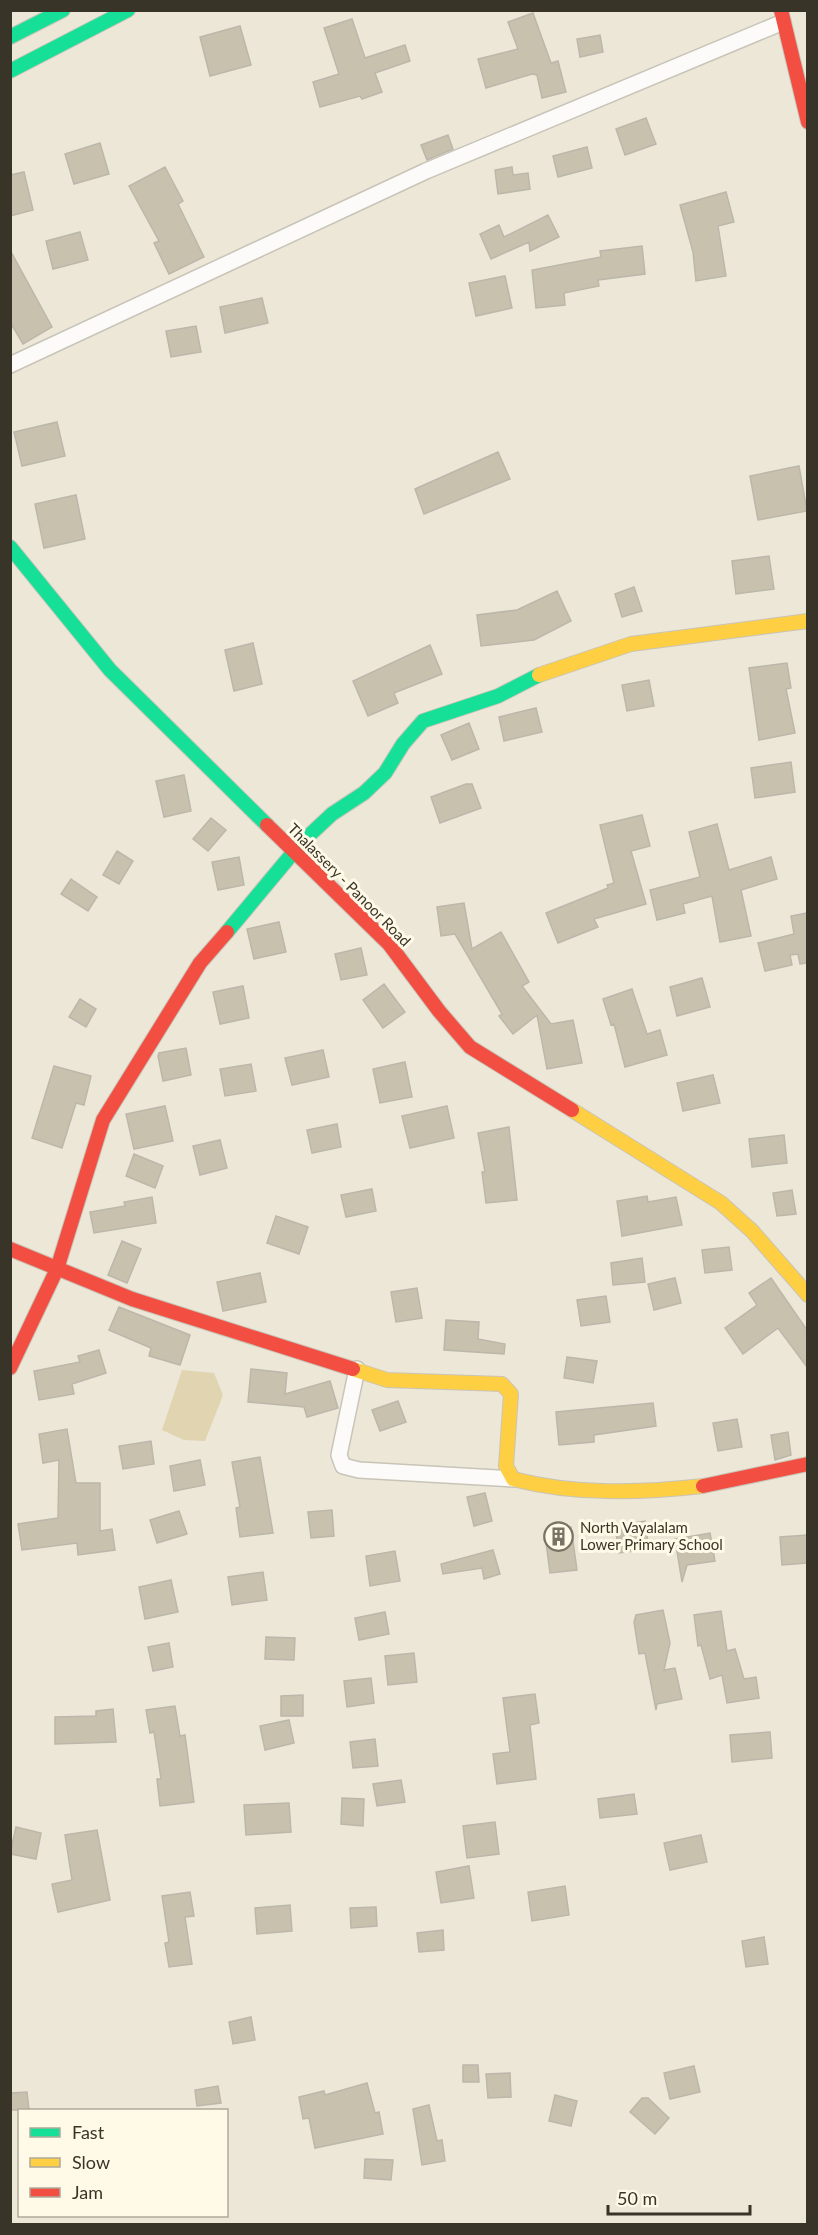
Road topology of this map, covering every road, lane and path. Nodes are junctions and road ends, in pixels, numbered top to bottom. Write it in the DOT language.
graph roads {
  1 [pos="63,10"];
  2 [pos="128,10"];
  3 [pos="782,16"];
  4 [pos="10,37"];
  5 [pos="10,71"];
  6 [pos="807,123"];
  7 [pos="10,365"];
  8 [pos="10,547"];
  9 [pos="807,621"];
  10 [pos="293,852"];
  11 [pos="10,1249"];
  12 [pos="57,1269"];
  13 [pos="807,1294"];
  14 [pos="10,1368"];
  15 [pos="357,1369"];
  16 [pos="807,1464"];
  17 [pos="513,1479"];
  1 -- 4 [label="main road"];
  2 -- 5 [label="main road"];
  3 -- 6 [label="main road"];
  3 -- 7 [label="street"];
  8 -- 10 [label="main road, Thalassery - Panoor Road"];
  9 -- 10 [label="main road"];
  10 -- 12 [label="main road"];
  10 -- 13 [label="main road, Thalassery - Panoor Road"];
  11 -- 12 [label="main road"];
  12 -- 14 [label="main road"];
  12 -- 15 [label="main road"];
  15 -- 17 [label="main road"];
  15 -- 17 [label="street"];
  16 -- 17 [label="main road"];
}
